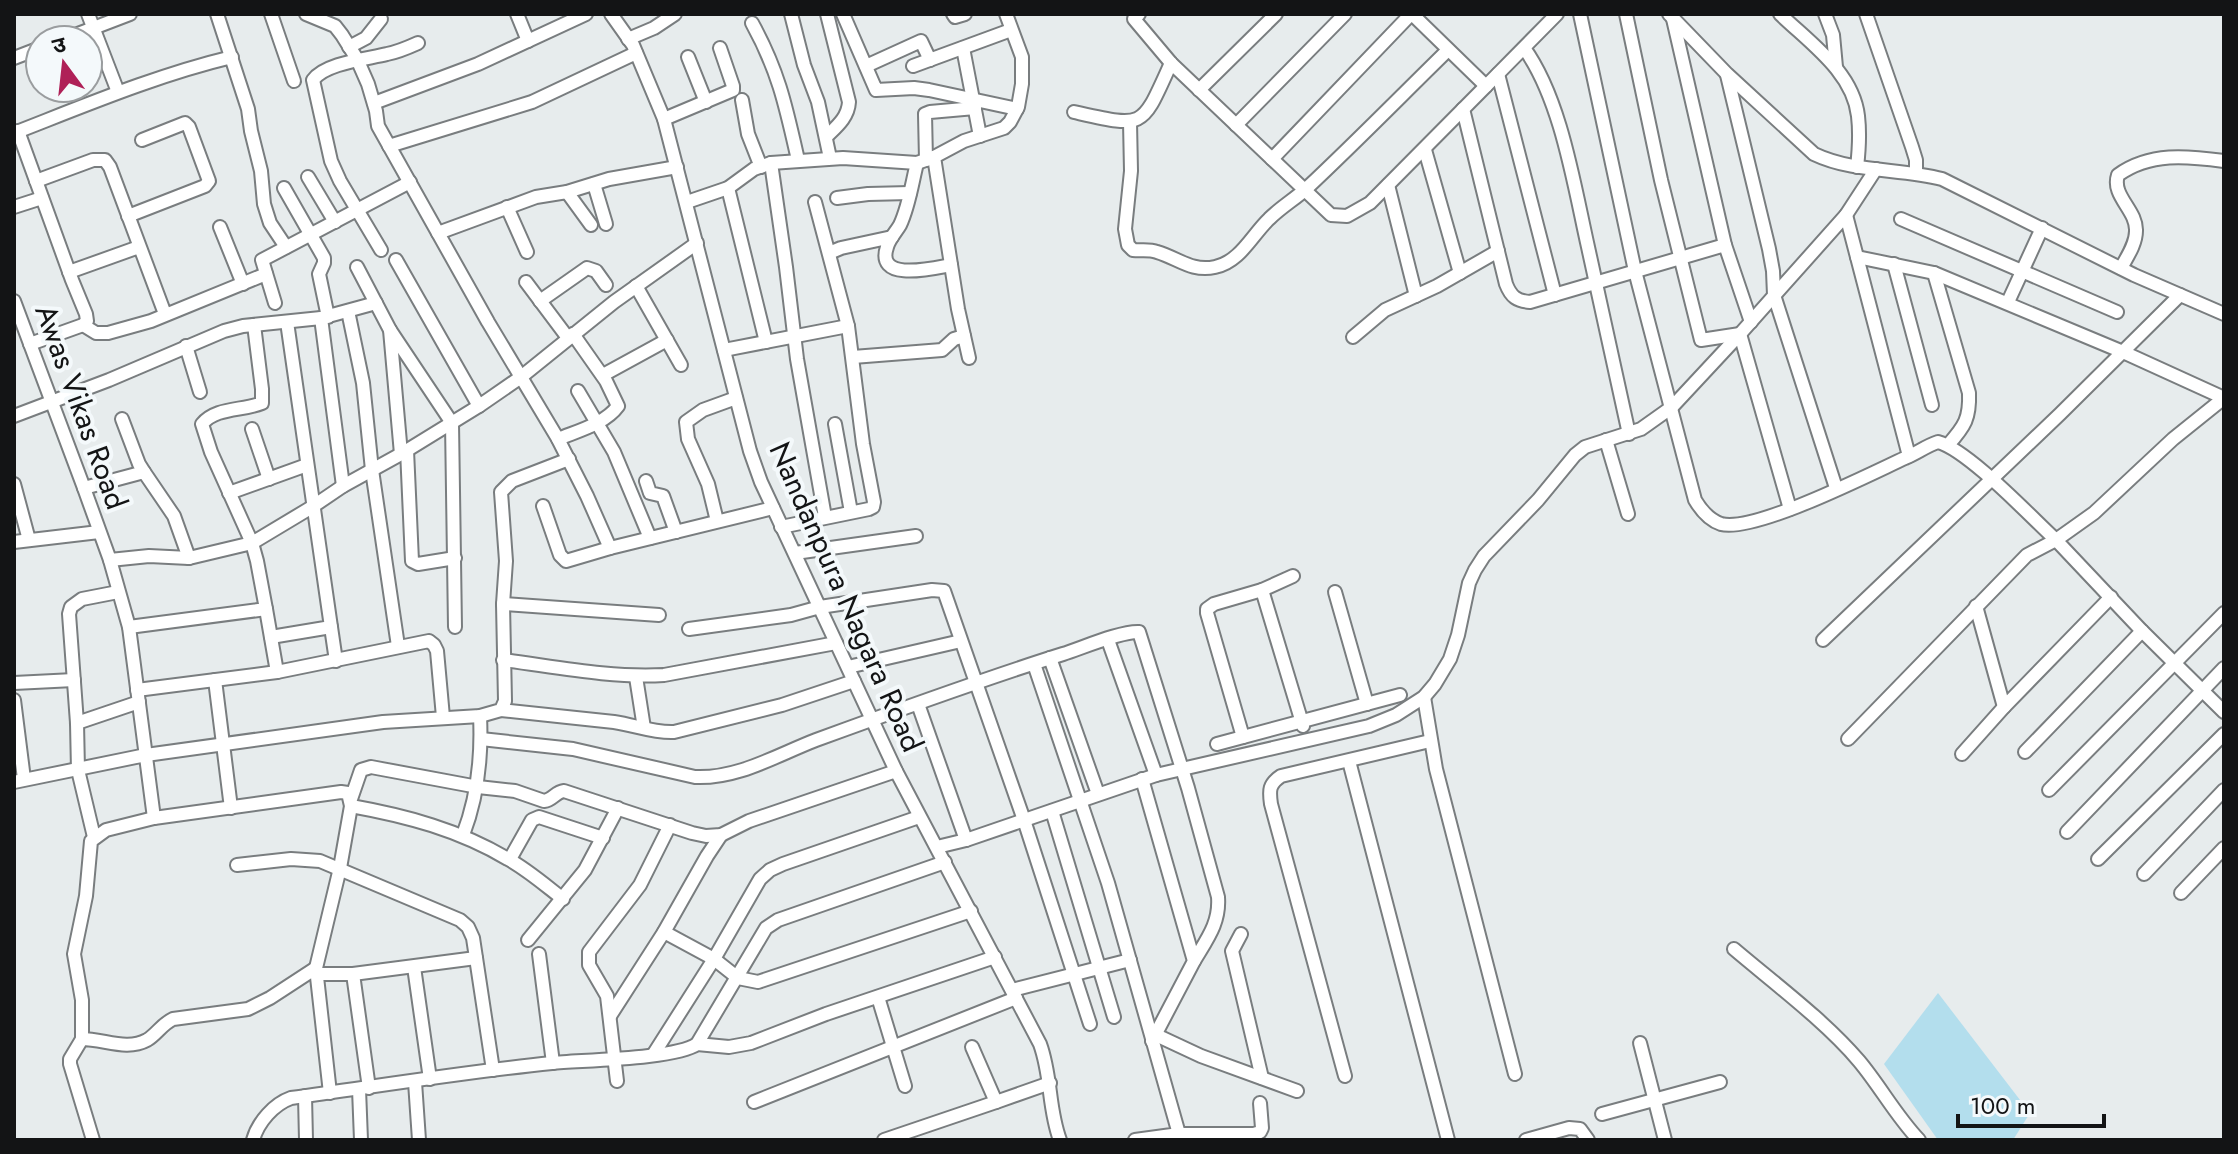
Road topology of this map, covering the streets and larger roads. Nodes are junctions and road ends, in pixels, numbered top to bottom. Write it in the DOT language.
graph roads {
  1 [pos="130,14"];
  2 [pos="217,14"];
  3 [pos="271,14"];
  4 [pos="306,14"];
  5 [pos="517,14"];
  6 [pos="586,14"];
  7 [pos="611,14"];
  8 [pos="675,14"];
  9 [pos="791,14"];
  10 [pos="827,14"];
  11 [pos="843,14"];
  12 [pos="953,14"];
  13 [pos="965,14"];
  14 [pos="1006,14"];
  15 [pos="1139,14"];
  16 [pos="1276,14"];
  17 [pos="1345,14"];
  18 [pos="1411,14"];
  19 [pos="1557,14"];
  20 [pos="1580,14"];
  21 [pos="1626,14"];
  22 [pos="1780,14"];
  23 [pos="1825,14"];
  24 [pos="1866,14"];
  25 [pos="1671,16"];
  26 [pos="381,19"];
  27 [pos="752,23"];
  28 [pos="104,24"];
  29 [pos="1011,30"];
  30 [pos="628,39"];
  31 [pos="528,41"];
  32 [pos="418,43"];
  33 [pos="349,47"];
  34 [pos="720,48"];
  35 [pos="963,48"];
  36 [pos="1524,48"];
  37 [pos="1448,50"];
  38 [pos="636,53"];
  39 [pos="104,55"];
  40 [pos="232,57"];
  41 [pos="688,57"];
  42 [pos="357,59"];
  43 [pos="930,60"];
  44 [pos="1171,63"];
  45 [pos="866,66"];
  46 [pos="913,66"];
  47 [pos="1836,67"];
  48 [pos="1498,74"];
  49 [pos="1727,74"];
  50 [pos="294,81"];
  51 [pos="1486,86"];
  52 [pos="1199,90"];
  53 [pos="118,92"];
  54 [pos="742,100"];
  55 [pos="706,102"];
  56 [pos="374,103"];
  57 [pos="975,104"];
  58 [pos="1017,109"];
  59 [pos="1463,109"];
  60 [pos="1074,112"];
  61 [pos="664,119"];
  62 [pos="1130,122"];
  63 [pos="1236,125"];
  64 [pos="16,132"];
  65 [pos="980,136"];
  66 [pos="826,137"];
  67 [pos="142,140"];
  68 [pos="389,146"];
  69 [pos="1425,150"];
  70 [pos="830,158"];
  71 [pos="1272,159"];
  72 [pos="798,160"];
  73 [pos="926,160"];
  74 [pos="2224,161"];
  75 [pos="766,165"];
  76 [pos="677,167"];
  77 [pos="1857,167"];
  78 [pos="1876,169"];
  79 [pos="1916,172"];
  80 [pos="308,177"];
  81 [pos="36,181"];
  82 [pos="410,182"];
  83 [pos="594,184"];
  84 [pos="1388,185"];
  85 [pos="284,188"];
  86 [pos="728,188"];
  87 [pos="1305,190"];
  88 [pos="567,192"];
  89 [pos="910,193"];
  90 [pos="42,198"];
  91 [pos="837,198"];
  92 [pos="687,202"];
  93 [pos="815,202"];
  94 [pos="14,207"];
  95 [pos="507,207"];
  96 [pos="358,211"];
  97 [pos="1846,215"];
  98 [pos="128,216"];
  99 [pos="1901,219"];
  100 [pos="335,222"];
  101 [pos="606,224"];
  102 [pos="591,225"];
  103 [pos="220,227"];
  104 [pos="2042,228"];
  105 [pos="438,233"];
  106 [pos="310,234"];
  107 [pos="892,237"];
  108 [pos="697,243"];
  109 [pos="1725,245"];
  110 [pos="139,247"];
  111 [pos="286,247"];
  112 [pos="381,250"];
  113 [pos="1498,251"];
  114 [pos="527,252"];
  115 [pos="829,253"];
  116 [pos="1857,257"];
  117 [pos="1679,259"];
  118 [pos="396,260"];
  119 [pos="1894,264"];
  120 [pos="951,265"];
  121 [pos="357,267"];
  122 [pos="2121,268"];
  123 [pos="1635,271"];
  124 [pos="69,272"];
  125 [pos="2021,272"];
  126 [pos="1460,273"];
  127 [pos="1934,273"];
  128 [pos="266,274"];
  129 [pos="526,282"];
  130 [pos="1595,283"];
  131 [pos="243,284"];
  132 [pos="606,285"];
  133 [pos="636,286"];
  134 [pos="1555,295"];
  135 [pos="1774,295"];
  136 [pos="2180,295"];
  137 [pos="1416,296"];
  138 [pos="14,301"];
  139 [pos="540,301"];
  140 [pos="2008,302"];
  141 [pos="275,303"];
  142 [pos="376,303"];
  143 [pos="348,311"];
  144 [pos="2117,312"];
  145 [pos="165,314"];
  146 [pos="2224,314"];
  147 [pos="325,318"];
  148 [pos="287,322"];
  149 [pos="1751,322"];
  150 [pos="83,325"];
  151 [pos="254,325"];
  152 [pos="848,326"];
  153 [pos="390,330"];
  154 [pos="1740,334"];
  155 [pos="570,336"];
  156 [pos="964,336"];
  157 [pos="793,337"];
  158 [pos="1353,337"];
  159 [pos="667,340"];
  160 [pos="1701,340"];
  161 [pos="766,342"];
  162 [pos="30,344"];
  163 [pos="186,346"];
  164 [pos="724,350"];
  165 [pos="2123,352"];
  166 [pos="853,357"];
  167 [pos="969,358"];
  168 [pos="681,365"];
  169 [pos="1707,368"];
  170 [pos="603,375"];
  171 [pos="521,377"];
  172 [pos="578,391"];
  173 [pos="200,392"];
  174 [pos="736,398"];
  175 [pos="2224,398"];
  176 [pos="51,401"];
  177 [pos="1932,405"];
  178 [pos="479,406"];
  179 [pos="1672,407"];
  180 [pos="14,416"];
  181 [pos="122,419"];
  182 [pos="598,422"];
  183 [pos="452,423"];
  184 [pos="835,424"];
  185 [pos="252,429"];
  186 [pos="1629,434"];
  187 [pos="558,439"];
  188 [pos="1606,440"];
  189 [pos="1948,445"];
  190 [pos="404,452"];
  191 [pos="1909,456"];
  192 [pos="569,459"];
  193 [pos="307,465"];
  194 [pos="372,470"];
  195 [pos="144,472"];
  196 [pos="269,479"];
  197 [pos="1992,479"];
  198 [pos="646,481"];
  199 [pos="14,484"];
  200 [pos="343,486"];
  201 [pos="84,488"];
  202 [pos="1836,488"];
  203 [pos="229,493"];
  204 [pos="543,506"];
  205 [pos="312,507"];
  206 [pos="773,508"];
  207 [pos="1790,509"];
  208 [pos="851,512"];
  209 [pos="1628,514"];
  210 [pos="825,517"];
  211 [pos="717,521"];
  212 [pos="781,527"];
  213 [pos="99,532"];
  214 [pos="676,532"];
  215 [pos="916,536"];
  216 [pos="650,538"];
  217 [pos="29,540"];
  218 [pos="2056,540"];
  219 [pos="14,542"];
  220 [pos="252,543"];
  221 [pos="610,548"];
  222 [pos="795,553"];
  223 [pos="189,558"];
  224 [pos="455,558"];
  225 [pos="110,560"];
  226 [pos="1293,576"];
  227 [pos="1262,590"];
  228 [pos="118,592"];
  229 [pos="1335,592"];
  230 [pos="2111,597"];
  231 [pos="503,604"];
  232 [pos="1976,606"];
  233 [pos="820,607"];
  234 [pos="266,609"];
  235 [pos="2224,613"];
  236 [pos="659,615"];
  237 [pos="129,627"];
  238 [pos="331,627"];
  239 [pos="455,627"];
  240 [pos="689,629"];
  241 [pos="2142,631"];
  242 [pos="271,637"];
  243 [pos="1108,640"];
  244 [pos="1823,640"];
  245 [pos="961,641"];
  246 [pos="836,643"];
  247 [pos="398,646"];
  248 [pos="1050,658"];
  249 [pos="503,660"];
  250 [pos="336,661"];
  251 [pos="2175,663"];
  252 [pos="1034,664"];
  253 [pos="848,667"];
  254 [pos="2224,668"];
  255 [pos="277,672"];
  256 [pos="636,677"];
  257 [pos="74,680"];
  258 [pos="215,680"];
  259 [pos="854,681"];
  260 [pos="14,683"];
  261 [pos="975,683"];
  262 [pos="2202,690"];
  263 [pos="1400,695"];
  264 [pos="138,696"];
  265 [pos="1424,697"];
  266 [pos="14,700"];
  267 [pos="918,704"];
  268 [pos="1367,704"];
  269 [pos="2004,707"];
  270 [pos="501,710"];
  271 [pos="2224,712"];
  272 [pos="480,716"];
  273 [pos="443,717"];
  274 [pos="872,721"];
  275 [pos="1302,722"];
  276 [pos="77,723"];
  277 [pos="644,728"];
  278 [pos="2224,734"];
  279 [pos="1243,737"];
  280 [pos="481,739"];
  281 [pos="1848,739"];
  282 [pos="1308,741"];
  283 [pos="1430,741"];
  284 [pos="17,743"];
  285 [pos="1217,744"];
  286 [pos="223,746"];
  287 [pos="2025,752"];
  288 [pos="1962,754"];
  289 [pos="146,755"];
  290 [pos="1349,761"];
  291 [pos="1181,768"];
  292 [pos="78,770"];
  293 [pos="896,771"];
  294 [pos="1156,775"];
  295 [pos="1142,779"];
  296 [pos="19,780"];
  297 [pos="478,787"];
  298 [pos="2049,790"];
  299 [pos="2224,790"];
  300 [pos="1098,794"];
  301 [pos="1081,800"];
  302 [pos="351,802"];
  303 [pos="231,808"];
  304 [pos="618,808"];
  305 [pos="1052,811"];
  306 [pos="919,817"];
  307 [pos="154,818"];
  308 [pos="1024,820"];
  309 [pos="670,825"];
  310 [pos="2067,832"];
  311 [pos="463,835"];
  312 [pos="721,835"];
  313 [pos="94,837"];
  314 [pos="603,838"];
  315 [pos="966,840"];
  316 [pos="937,847"];
  317 [pos="2224,848"];
  318 [pos="510,859"];
  319 [pos="2098,859"];
  320 [pos="945,862"];
  321 [pos="237,865"];
  322 [pos="340,868"];
  323 [pos="2144,874"];
  324 [pos="2181,893"];
  325 [pos="563,899"];
  326 [pos="971,911"];
  327 [pos="664,932"];
  328 [pos="1241,934"];
  329 [pos="528,940"];
  330 [pos="1734,949"];
  331 [pos="539,954"];
  332 [pos="995,957"];
  333 [pos="476,958"];
  334 [pos="714,959"];
  335 [pos="1130,960"];
  336 [pos="1194,961"];
  337 [pos="1099,966"];
  338 [pos="414,967"];
  339 [pos="316,971"];
  340 [pos="1075,972"];
  341 [pos="353,974"];
  342 [pos="738,978"];
  343 [pos="1014,994"];
  344 [pos="878,997"];
  345 [pos="610,1016"];
  346 [pos="1114,1017"];
  347 [pos="1090,1024"];
  348 [pos="1154,1038"];
  349 [pos="82,1039"];
  350 [pos="1640,1043"];
  351 [pos="697,1044"];
  352 [pos="894,1047"];
  353 [pos="972,1047"];
  354 [pos="653,1055"];
  355 [pos="614,1058"];
  356 [pos="553,1063"];
  357 [pos="493,1070"];
  358 [pos="1515,1074"];
  359 [pos="1345,1076"];
  360 [pos="1262,1078"];
  361 [pos="430,1079"];
  362 [pos="617,1081"];
  363 [pos="415,1082"];
  364 [pos="1720,1082"];
  365 [pos="1050,1083"];
  366 [pos="905,1086"];
  367 [pos="364,1088"];
  368 [pos="1297,1091"];
  369 [pos="330,1093"];
  370 [pos="305,1096"];
  371 [pos="1655,1101"];
  372 [pos="754,1102"];
  373 [pos="996,1102"];
  374 [pos="1260,1103"];
  375 [pos="1602,1114"];
  376 [pos="1179,1134"];
  377 [pos="93,1140"];
  378 [pos="253,1140"];
  379 [pos="306,1140"];
  380 [pos="361,1140"];
  381 [pos="419,1140"];
  382 [pos="884,1140"];
  383 [pos="1060,1140"];
  384 [pos="1135,1140"];
  385 [pos="1448,1140"];
  386 [pos="1526,1140"];
  387 [pos="1588,1140"];
  388 [pos="1665,1140"];
  389 [pos="1919,1140"];
  1 -- 28 [label="street"];
  2 -- 40 [label="street"];
  3 -- 50 [label="street"];
  4 -- 33 [label="street"];
  5 -- 31 [label="street"];
  6 -- 31 [label="street"];
  7 -- 30 [label="street, Nandanpura Nagara Road"];
  8 -- 30 [label="street"];
  9 -- 66 [label="street"];
  10 -- 66 [label="street"];
  11 -- 45 [label="street"];
  12 -- 13 [label="street"];
  14 -- 29 [label="street"];
  15 -- 44 [label="street"];
  16 -- 52 [label="street"];
  17 -- 63 [label="street"];
  18 -- 37 [label="street"];
  18 -- 71 [label="street"];
  19 -- 36 [label="street"];
  20 -- 123 [label="street"];
  21 -- 117 [label="street"];
  22 -- 47 [label="street"];
  23 -- 47 [label="street"];
  24 -- 79 [label="street"];
  25 -- 49 [label="street"];
  25 -- 109 [label="street"];
  26 -- 33 [label="street"];
  27 -- 72 [label="street"];
  29 -- 35 [label="street"];
  29 -- 58 [label="street"];
  30 -- 38 [label="street, Nandanpura Nagara Road"];
  31 -- 56 [label="street"];
  32 -- 42 [label="street"];
  33 -- 42 [label="street"];
  34 -- 55 [label="street"];
  35 -- 43 [label="street"];
  35 -- 57 [label="street"];
  36 -- 48 [label="street"];
  36 -- 130 [label="street"];
  37 -- 51 [label="street"];
  37 -- 87 [label="street"];
  38 -- 61 [label="street, Nandanpura Nagara Road"];
  38 -- 68 [label="street"];
  39 -- 53 [label="street"];
  40 -- 53 [label="street"];
  40 -- 111 [label="street"];
  41 -- 55 [label="street"];
  42 -- 56 [label="street"];
  42 -- 96 [label="street"];
  43 -- 45 [label="street"];
  43 -- 46 [label="street"];
  44 -- 52 [label="street"];
  44 -- 62 [label="street"];
  45 -- 57 [label="street"];
  47 -- 77 [label="street"];
  48 -- 51 [label="street"];
  48 -- 134 [label="street"];
  49 -- 77 [label="street"];
  49 -- 135 [label="street"];
  51 -- 59 [label="street"];
  52 -- 63 [label="street"];
  53 -- 64 [label="street"];
  54 -- 75 [label="street"];
  55 -- 61 [label="street"];
  56 -- 68 [label="street"];
  57 -- 58 [label="street"];
  57 -- 65 [label="street"];
  57 -- 73 [label="street"];
  58 -- 65 [label="street"];
  59 -- 69 [label="street"];
  59 -- 113 [label="street"];
  60 -- 62 [label="street"];
  61 -- 76 [label="street, Nandanpura Nagara Road"];
  62 -- 87 [label="street"];
  63 -- 71 [label="street"];
  64 -- 81 [label="street"];
  65 -- 73 [label="street"];
  66 -- 70 [label="street"];
  67 -- 98 [label="street"];
  68 -- 82 [label="street"];
  69 -- 84 [label="street"];
  69 -- 126 [label="street"];
  70 -- 72 [label="street"];
  70 -- 73 [label="street"];
  71 -- 87 [label="street"];
  72 -- 75 [label="street"];
  73 -- 89 [label="street"];
  73 -- 120 [label="street"];
  74 -- 122 [label="street"];
  75 -- 86 [label="street"];
  75 -- 157 [label="street"];
  76 -- 83 [label="street"];
  76 -- 92 [label="street, Nandanpura Nagara Road"];
  77 -- 78 [label="street"];
  78 -- 79 [label="street"];
  78 -- 97 [label="street"];
  79 -- 104 [label="street"];
  80 -- 100 [label="street"];
  81 -- 90 [label="street"];
  81 -- 98 [label="street"];
  82 -- 96 [label="street"];
  82 -- 105 [label="street"];
  83 -- 88 [label="street"];
  83 -- 101 [label="street"];
  84 -- 87 [label="street"];
  84 -- 137 [label="street"];
  85 -- 106 [label="street"];
  86 -- 92 [label="street"];
  86 -- 161 [label="street"];
  88 -- 95 [label="street"];
  88 -- 102 [label="street"];
  89 -- 91 [label="street"];
  89 -- 107 [label="street"];
  90 -- 94 [label="street"];
  90 -- 124 [label="street"];
  92 -- 108 [label="street, Nandanpura Nagara Road"];
  93 -- 115 [label="street"];
  95 -- 105 [label="street"];
  95 -- 114 [label="street"];
  96 -- 100 [label="street"];
  96 -- 112 [label="street"];
  97 -- 116 [label="street"];
  97 -- 135 [label="street"];
  98 -- 110 [label="street"];
  99 -- 125 [label="street"];
  100 -- 106 [label="street"];
  103 -- 131 [label="street"];
  104 -- 122 [label="street"];
  104 -- 125 [label="street"];
  105 -- 171 [label="street"];
  106 -- 111 [label="street"];
  106 -- 147 [label="street"];
  107 -- 115 [label="street"];
  107 -- 120 [label="street"];
  108 -- 133 [label="street"];
  108 -- 164 [label="street, Nandanpura Nagara Road"];
  109 -- 117 [label="street"];
  109 -- 149 [label="street"];
  110 -- 124 [label="street"];
  110 -- 145 [label="street"];
  111 -- 128 [label="street"];
  113 -- 126 [label="street"];
  113 -- 134 [label="street"];
  115 -- 152 [label="street"];
  116 -- 119 [label="street"];
  116 -- 191 [label="street"];
  117 -- 123 [label="street"];
  117 -- 160 [label="street"];
  118 -- 178 [label="street"];
  119 -- 127 [label="street"];
  119 -- 177 [label="street"];
  120 -- 156 [label="street"];
  121 -- 142 [label="street"];
  122 -- 136 [label="street"];
  123 -- 130 [label="street"];
  123 -- 179 [label="street"];
  124 -- 150 [label="street"];
  125 -- 140 [label="street"];
  125 -- 144 [label="street"];
  126 -- 137 [label="street"];
  127 -- 140 [label="street"];
  127 -- 189 [label="street"];
  128 -- 131 [label="street"];
  128 -- 141 [label="street"];
  129 -- 139 [label="street"];
  130 -- 134 [label="street"];
  130 -- 186 [label="street"];
  131 -- 145 [label="street"];
  132 -- 139 [label="street"];
  133 -- 155 [label="street"];
  133 -- 159 [label="street"];
  135 -- 149 [label="street"];
  135 -- 202 [label="street"];
  136 -- 146 [label="street"];
  136 -- 165 [label="street"];
  137 -- 158 [label="street"];
  138 -- 162 [label="street, Awas Vikas Road"];
  139 -- 155 [label="street"];
  140 -- 165 [label="street"];
  142 -- 143 [label="street"];
  142 -- 153 [label="street"];
  143 -- 147 [label="street"];
  143 -- 194 [label="street"];
  145 -- 150 [label="street"];
  147 -- 148 [label="street"];
  147 -- 200 [label="street"];
  148 -- 151 [label="street"];
  148 -- 193 [label="street"];
  149 -- 154 [label="street"];
  150 -- 162 [label="street"];
  151 -- 163 [label="street"];
  151 -- 203 [label="street"];
  152 -- 157 [label="street"];
  152 -- 166 [label="street"];
  153 -- 183 [label="street"];
  153 -- 190 [label="street"];
  154 -- 160 [label="street"];
  154 -- 169 [label="street"];
  154 -- 207 [label="street"];
  155 -- 170 [label="street"];
  155 -- 171 [label="street"];
  156 -- 166 [label="street"];
  156 -- 167 [label="street"];
  157 -- 161 [label="street"];
  157 -- 210 [label="street"];
  159 -- 168 [label="street"];
  159 -- 170 [label="street"];
  160 -- 169 [label="street"];
  161 -- 164 [label="street"];
  162 -- 176 [label="street, Awas Vikas Road"];
  163 -- 173 [label="street"];
  163 -- 176 [label="street"];
  164 -- 174 [label="street, Nandanpura Nagara Road"];
  165 -- 175 [label="street"];
  165 -- 197 [label="street"];
  166 -- 208 [label="street"];
  169 -- 179 [label="street"];
  170 -- 182 [label="street"];
  171 -- 178 [label="street"];
  171 -- 187 [label="street"];
  172 -- 182 [label="street"];
  174 -- 206 [label="street, Nandanpura Nagara Road"];
  174 -- 211 [label="street"];
  175 -- 218 [label="street"];
  176 -- 180 [label="street"];
  176 -- 201 [label="street, Awas Vikas Road"];
  178 -- 183 [label="street"];
  179 -- 186 [label="street"];
  179 -- 207 [label="street"];
  181 -- 195 [label="street"];
  182 -- 187 [label="street"];
  182 -- 216 [label="street"];
  183 -- 190 [label="street"];
  183 -- 224 [label="street"];
  184 -- 208 [label="street"];
  185 -- 196 [label="street"];
  186 -- 188 [label="street"];
  187 -- 192 [label="street"];
  188 -- 209 [label="street"];
  188 -- 265 [label="street"];
  189 -- 191 [label="street"];
  189 -- 197 [label="street"];
  190 -- 194 [label="street"];
  190 -- 224 [label="street"];
  191 -- 202 [label="street"];
  192 -- 221 [label="street"];
  192 -- 231 [label="street"];
  193 -- 196 [label="street"];
  193 -- 205 [label="street"];
  194 -- 200 [label="street"];
  194 -- 247 [label="street"];
  195 -- 201 [label="street"];
  195 -- 223 [label="street"];
  196 -- 203 [label="street"];
  197 -- 218 [label="street"];
  197 -- 244 [label="street"];
  198 -- 214 [label="street"];
  199 -- 217 [label="street"];
  200 -- 205 [label="street"];
  201 -- 213 [label="street, Awas Vikas Road"];
  202 -- 207 [label="street"];
  203 -- 220 [label="street"];
  204 -- 221 [label="street"];
  205 -- 220 [label="street"];
  205 -- 238 [label="street"];
  206 -- 211 [label="street"];
  206 -- 212 [label="street, Nandanpura Nagara Road"];
  208 -- 210 [label="street"];
  210 -- 212 [label="street"];
  211 -- 214 [label="street"];
  212 -- 222 [label="street, Nandanpura Nagara Road"];
  213 -- 217 [label="street"];
  213 -- 225 [label="street, Awas Vikas Road"];
  214 -- 216 [label="street"];
  215 -- 222 [label="street"];
  216 -- 221 [label="street"];
  217 -- 219 [label="street"];
  218 -- 230 [label="street"];
  218 -- 232 [label="street"];
  220 -- 223 [label="street"];
  220 -- 234 [label="street"];
  222 -- 233 [label="street, Nandanpura Nagara Road"];
  223 -- 225 [label="street"];
  224 -- 239 [label="street"];
  225 -- 228 [label="street, Awas Vikas Road"];
  226 -- 227 [label="street"];
  227 -- 275 [label="street"];
  227 -- 279 [label="street"];
  228 -- 237 [label="street, Awas Vikas Road"];
  228 -- 257 [label="street"];
  229 -- 268 [label="street"];
  230 -- 241 [label="street"];
  230 -- 269 [label="street"];
  231 -- 236 [label="street"];
  231 -- 249 [label="street"];
  232 -- 269 [label="street"];
  232 -- 281 [label="street"];
  233 -- 240 [label="street"];
  233 -- 245 [label="street"];
  233 -- 246 [label="street, Nandanpura Nagara Road"];
  234 -- 237 [label="street"];
  234 -- 242 [label="street"];
  235 -- 251 [label="street"];
  237 -- 264 [label="street, Awas Vikas Road"];
  238 -- 242 [label="street"];
  238 -- 250 [label="street"];
  241 -- 251 [label="street"];
  241 -- 287 [label="street"];
  242 -- 255 [label="street"];
  243 -- 248 [label="street"];
  243 -- 291 [label="street"];
  243 -- 294 [label="street"];
  245 -- 253 [label="street"];
  245 -- 261 [label="street"];
  246 -- 253 [label="street, Nandanpura Nagara Road"];
  246 -- 256 [label="street"];
  247 -- 250 [label="street"];
  247 -- 273 [label="street"];
  248 -- 252 [label="street"];
  248 -- 300 [label="street"];
  249 -- 256 [label="street"];
  249 -- 270 [label="street"];
  250 -- 255 [label="street"];
  251 -- 262 [label="street"];
  251 -- 298 [label="street"];
  252 -- 261 [label="street"];
  252 -- 301 [label="street"];
  253 -- 259 [label="street, Nandanpura Nagara Road"];
  254 -- 262 [label="street"];
  255 -- 258 [label="street"];
  256 -- 277 [label="street"];
  257 -- 260 [label="street"];
  257 -- 276 [label="street"];
  258 -- 264 [label="street"];
  258 -- 286 [label="street"];
  259 -- 274 [label="street, Nandanpura Nagara Road"];
  259 -- 277 [label="street"];
  261 -- 267 [label="street"];
  261 -- 308 [label="street"];
  262 -- 271 [label="street"];
  262 -- 310 [label="street"];
  263 -- 268 [label="street"];
  264 -- 276 [label="street"];
  264 -- 289 [label="street, Awas Vikas Road"];
  265 -- 282 [label="street"];
  265 -- 283 [label="street"];
  266 -- 284 [label="street"];
  267 -- 274 [label="street"];
  267 -- 315 [label="street"];
  268 -- 275 [label="street"];
  269 -- 288 [label="street"];
  270 -- 272 [label="street"];
  270 -- 277 [label="street"];
  272 -- 273 [label="street"];
  272 -- 280 [label="street"];
  273 -- 286 [label="street"];
  274 -- 280 [label="street"];
  274 -- 293 [label="street, Nandanpura Nagara Road"];
  275 -- 279 [label="street"];
  275 -- 282 [label="street"];
  276 -- 292 [label="street"];
  278 -- 319 [label="street"];
  279 -- 285 [label="street"];
  280 -- 297 [label="street"];
  282 -- 291 [label="street"];
  283 -- 290 [label="street"];
  283 -- 358 [label="street"];
  284 -- 296 [label="street"];
  286 -- 289 [label="street"];
  286 -- 303 [label="street"];
  289 -- 292 [label="street"];
  289 -- 307 [label="street, Awas Vikas Road"];
  290 -- 359 [label="street"];
  290 -- 385 [label="street"];
  291 -- 294 [label="street"];
  291 -- 336 [label="street"];
  292 -- 296 [label="street"];
  292 -- 313 [label="street"];
  293 -- 306 [label="street, Nandanpura Nagara Road"];
  293 -- 312 [label="street"];
  294 -- 295 [label="street"];
  295 -- 300 [label="street"];
  295 -- 336 [label="street"];
  297 -- 302 [label="street"];
  297 -- 304 [label="street"];
  297 -- 311 [label="street"];
  299 -- 323 [label="street"];
  300 -- 301 [label="street"];
  301 -- 305 [label="street"];
  301 -- 335 [label="street"];
  302 -- 303 [label="street"];
  302 -- 311 [label="street"];
  302 -- 322 [label="street"];
  303 -- 307 [label="street"];
  304 -- 309 [label="street"];
  304 -- 314 [label="street"];
  305 -- 308 [label="street"];
  305 -- 337 [label="street"];
  306 -- 316 [label="street, Nandanpura Nagara Road"];
  306 -- 334 [label="street"];
  307 -- 313 [label="street"];
  308 -- 315 [label="street"];
  308 -- 340 [label="street"];
  309 -- 312 [label="street"];
  309 -- 345 [label="street"];
  311 -- 318 [label="street"];
  312 -- 327 [label="street"];
  313 -- 349 [label="street"];
  314 -- 318 [label="street"];
  314 -- 325 [label="street"];
  315 -- 316 [label="street"];
  316 -- 320 [label="street, Nandanpura Nagara Road"];
  317 -- 324 [label="street"];
  318 -- 325 [label="street"];
  320 -- 326 [label="street, Nandanpura Nagara Road"];
  320 -- 342 [label="street"];
  321 -- 322 [label="street"];
  322 -- 333 [label="street"];
  322 -- 339 [label="street"];
  325 -- 329 [label="street"];
  326 -- 332 [label="street, Nandanpura Nagara Road"];
  326 -- 342 [label="street"];
  327 -- 334 [label="street"];
  327 -- 345 [label="street"];
  328 -- 360 [label="street"];
  330 -- 389 [label="street"];
  331 -- 356 [label="street"];
  332 -- 343 [label="street, Nandanpura Nagara Road"];
  332 -- 344 [label="street"];
  333 -- 338 [label="street"];
  333 -- 357 [label="street"];
  334 -- 342 [label="street"];
  334 -- 354 [label="street"];
  335 -- 337 [label="street"];
  335 -- 348 [label="street"];
  336 -- 348 [label="street"];
  337 -- 340 [label="street"];
  337 -- 346 [label="street"];
  338 -- 341 [label="street"];
  338 -- 361 [label="street"];
  339 -- 341 [label="street"];
  339 -- 349 [label="street"];
  339 -- 369 [label="street"];
  340 -- 343 [label="street"];
  340 -- 347 [label="street"];
  341 -- 367 [label="street"];
  342 -- 351 [label="street"];
  343 -- 352 [label="street"];
  343 -- 365 [label="street, Nandanpura Nagara Road"];
  344 -- 351 [label="street"];
  344 -- 352 [label="street"];
  345 -- 355 [label="street"];
  348 -- 360 [label="street"];
  348 -- 376 [label="street"];
  349 -- 377 [label="street"];
  350 -- 371 [label="street"];
  351 -- 354 [label="street"];
  352 -- 366 [label="street"];
  352 -- 372 [label="street"];
  353 -- 373 [label="street"];
  354 -- 355 [label="street"];
  355 -- 356 [label="street"];
  355 -- 362 [label="street"];
  356 -- 357 [label="street"];
  357 -- 361 [label="street"];
  360 -- 368 [label="street"];
  361 -- 363 [label="street"];
  363 -- 367 [label="street"];
  363 -- 381 [label="street"];
  364 -- 371 [label="street"];
  365 -- 373 [label="street"];
  365 -- 383 [label="street, Nandanpura Nagara Road"];
  367 -- 369 [label="street"];
  367 -- 380 [label="street"];
  369 -- 370 [label="street"];
  370 -- 378 [label="street"];
  370 -- 379 [label="street"];
  371 -- 375 [label="street"];
  371 -- 388 [label="street"];
  373 -- 382 [label="street"];
  374 -- 376 [label="street"];
  376 -- 384 [label="street"];
  386 -- 387 [label="street"];
}
